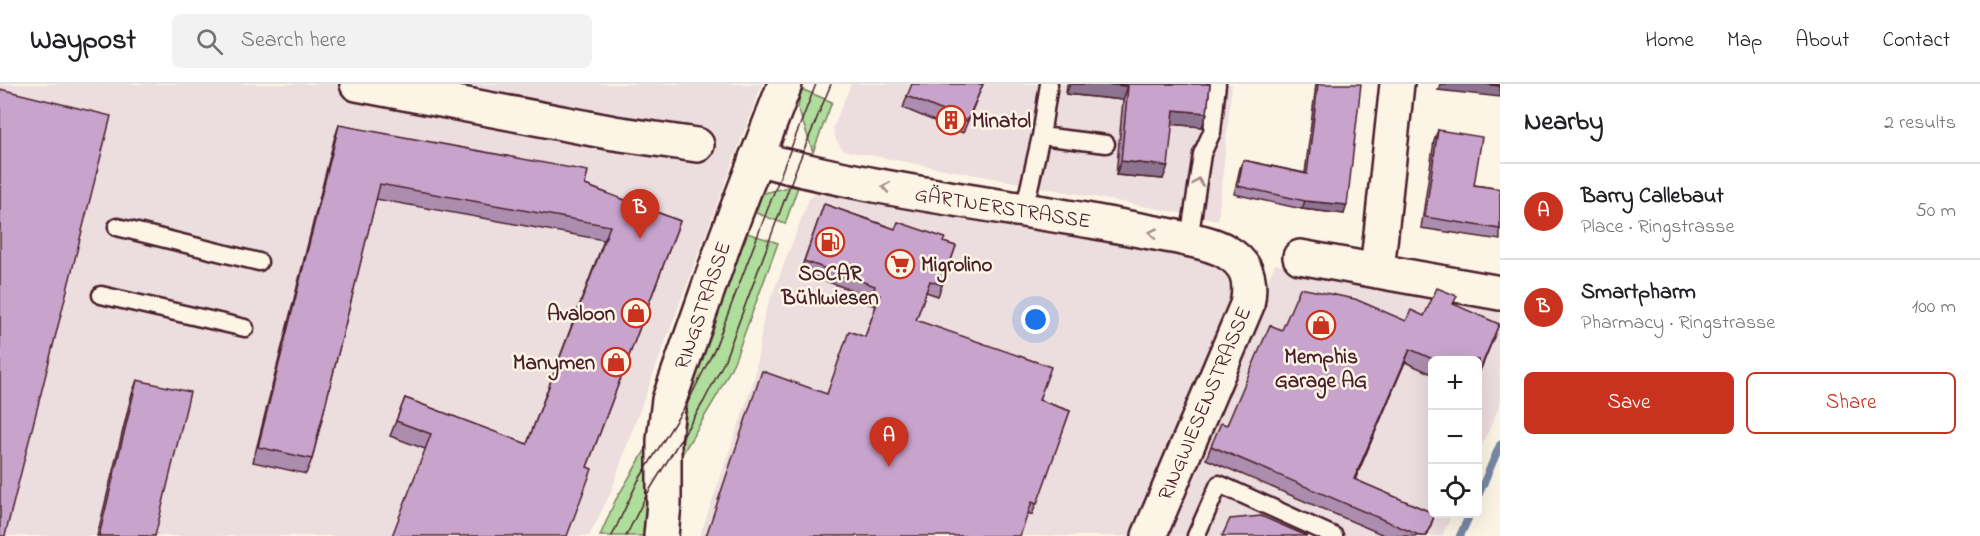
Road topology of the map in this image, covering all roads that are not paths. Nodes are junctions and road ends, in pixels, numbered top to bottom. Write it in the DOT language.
graph roads {
  1 [pos="357,84"];
  2 [pos="786,84"];
  3 [pos="1217,84"];
  4 [pos="1397,84"];
  5 [pos="391,87"];
  6 [pos="1049,88"];
  7 [pos="1041,136"];
  8 [pos="1106,144"];
  9 [pos="697,145"];
  10 [pos="756,158"];
  11 [pos="1024,210"];
  12 [pos="117,227"];
  13 [pos="1189,240"];
  14 [pos="1300,257"];
  15 [pos="260,262"];
  16 [pos="1245,268"];
  17 [pos="1377,271"];
  18 [pos="1500,293"];
  19 [pos="101,294"];
  20 [pos="244,328"];
  21 [pos="661,536"];
  22 [pos="1149,536"];
  23 [pos="1196,536"];
  24 [pos="1334,536"];
  1 -- 5 [label="street"];
  2 -- 10 [label="street, RINGSTRASSE"];
  13 -- 3 [label="lane, one-way"];
  4 -- 17 [label="street"];
  5 -- 9 [label="street"];
  6 -- 7 [label="lane"];
  7 -- 8 [label="lane"];
  7 -- 11 [label="lane"];
  11 -- 10 [label="street, GÄRTNERSTRASSE, one-way"];
  10 -- 21 [label="street, RINGSTRASSE"];
  13 -- 11 [label="street, GÄRTNERSTRASSE, one-way"];
  12 -- 15 [label="lane"];
  13 -- 16 [label="street, GÄRTNERSTRASSE"];
  14 -- 17 [label="street"];
  16 -- 22 [label="street, RINGWIESENSTRASSE"];
  17 -- 18 [label="street"];
  19 -- 20 [label="lane"];
  23 -- 24 [label="lane"];
}
